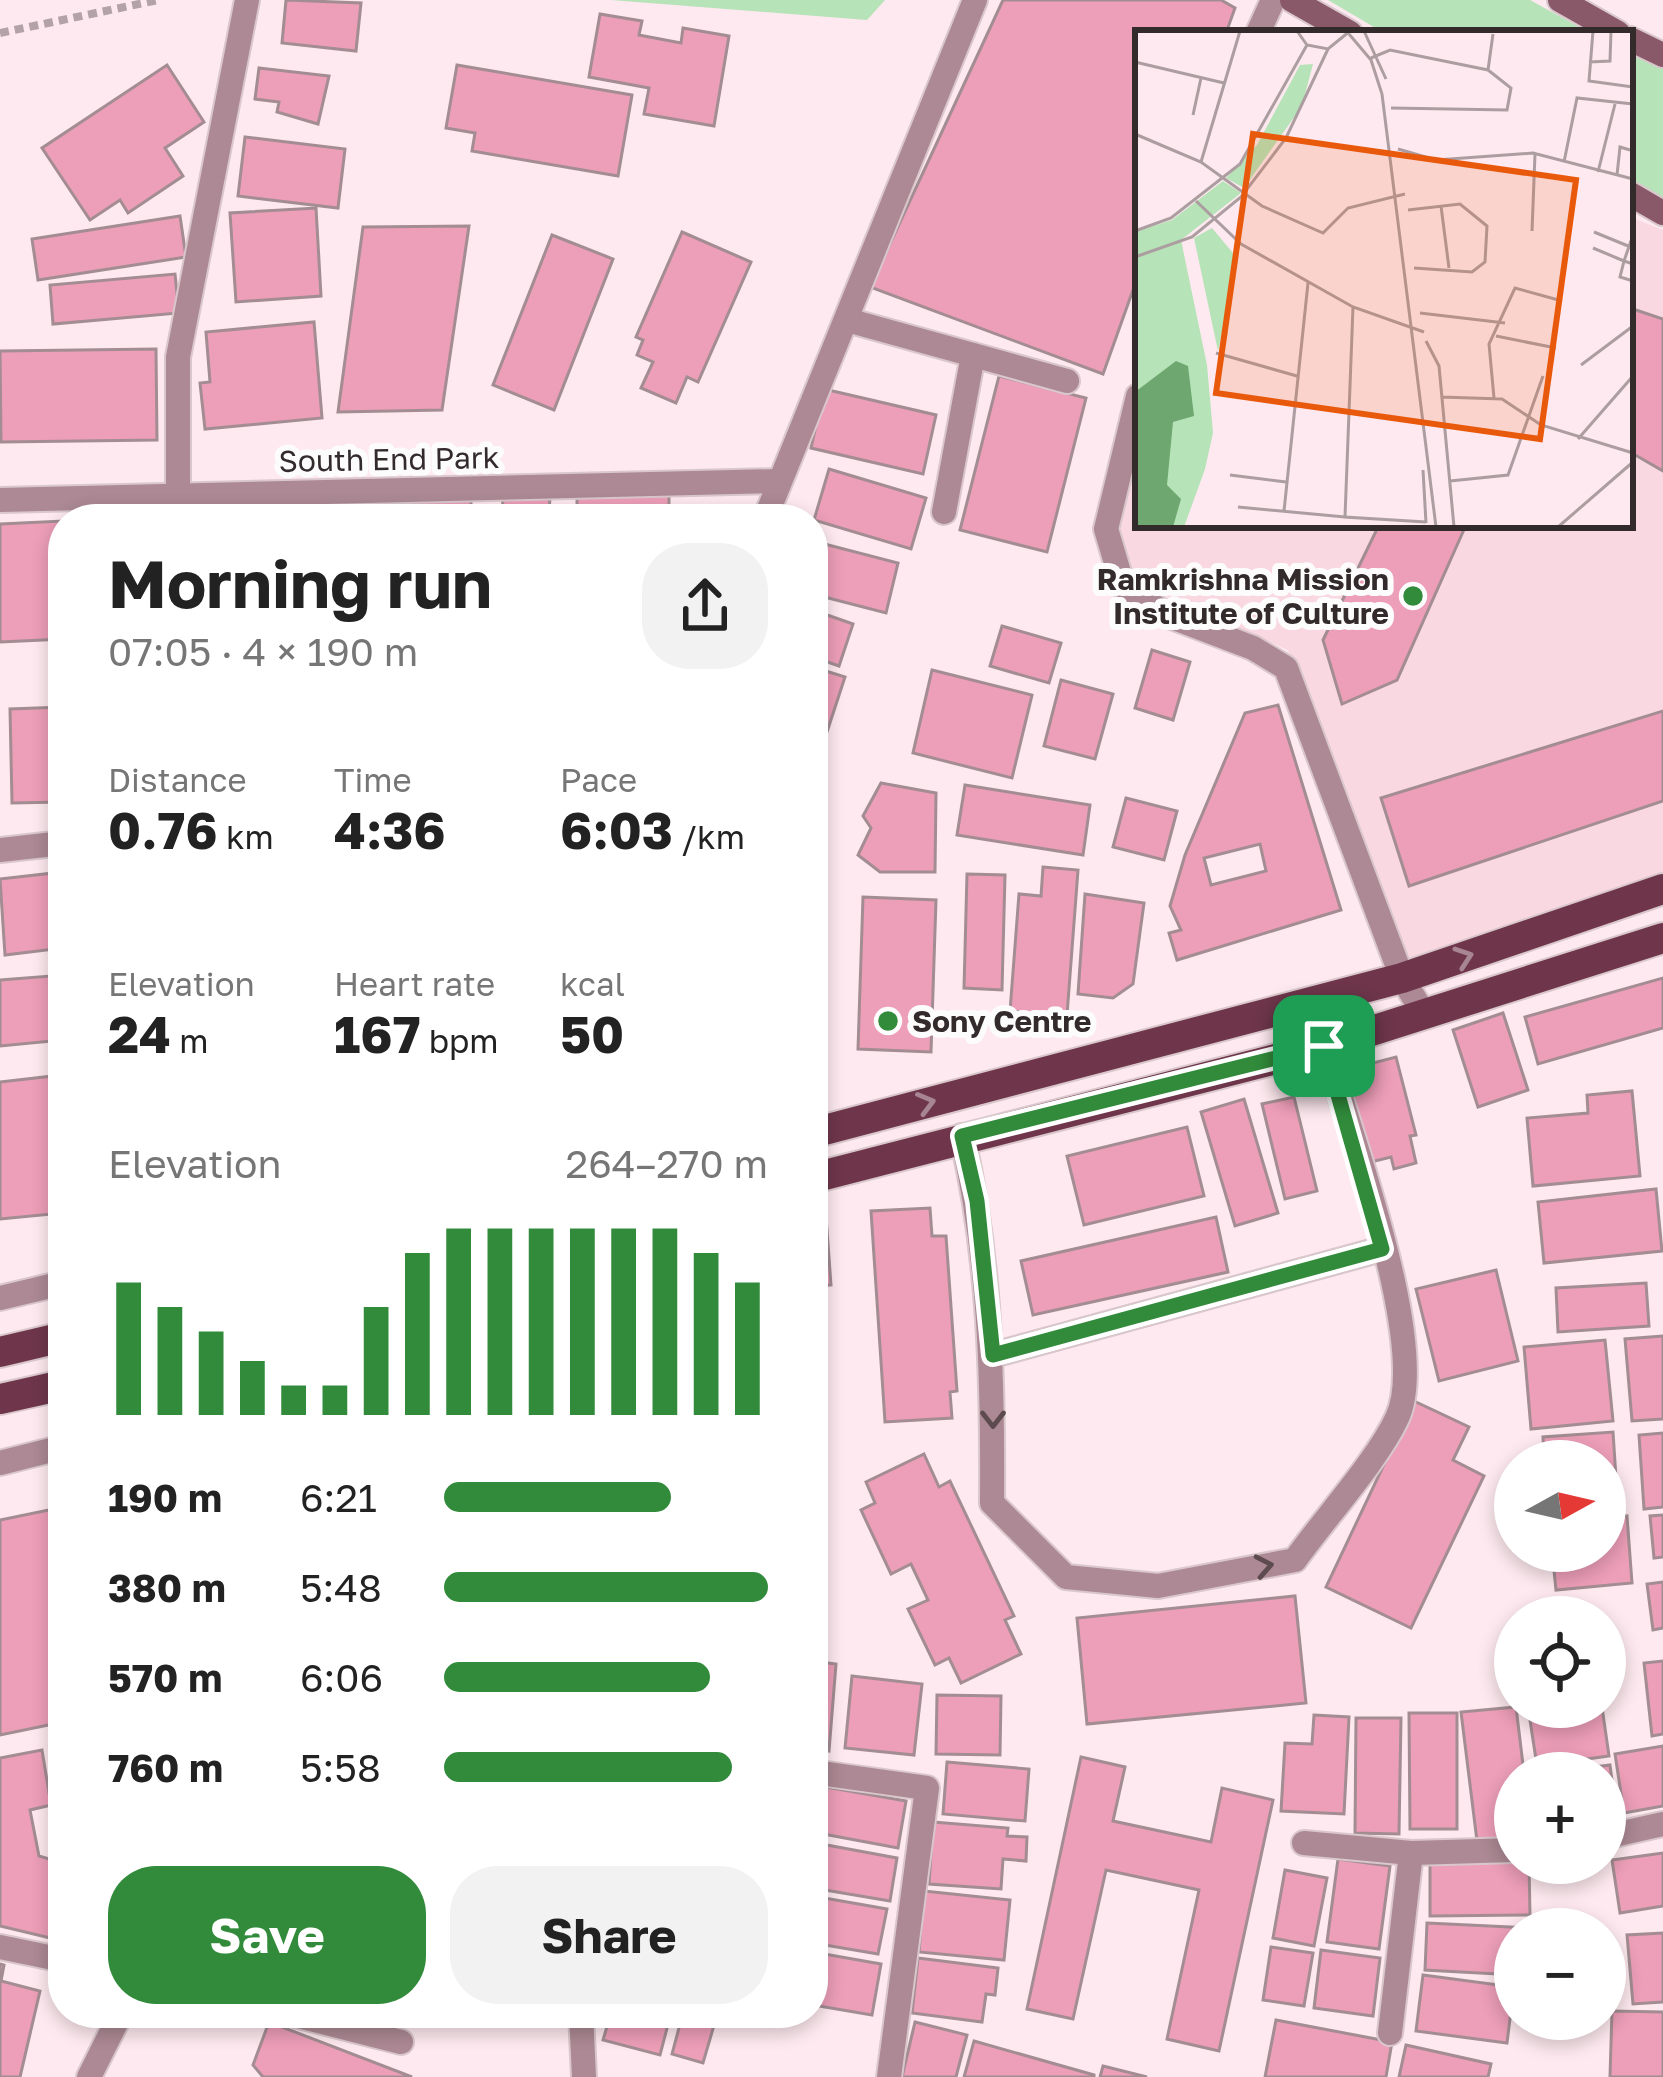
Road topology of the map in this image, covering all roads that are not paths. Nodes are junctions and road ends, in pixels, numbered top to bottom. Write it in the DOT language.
graph roads {
  1 [pos="247,0"];
  2 [pos="975,0"];
  3 [pos="1273,0"];
  4 [pos="1292,0"];
  5 [pos="1560,0"];
  6 [pos="1259,30"];
  7 [pos="1345,30"];
  8 [pos="1613,30"];
  9 [pos="1633,41"];
  10 [pos="1663,56"];
  11 [pos="1633,196"];
  12 [pos="1663,213"];
  13 [pos="847,320"];
  14 [pos="973,355"];
  15 [pos="1067,381"];
  16 [pos="1135,409"];
  17 [pos="779,481"];
  18 [pos="178,493"];
  19 [pos="0,500"];
  20 [pos="771,504"];
  21 [pos="944,512"];
  22 [pos="48,845"];
  23 [pos="0,850"];
  24 [pos="1663,889"];
  25 [pos="1663,938"];
  26 [pos="1402,978"];
  27 [pos="1424,1014"];
  28 [pos="1324,1046"];
  29 [pos="828,1129"];
  30 [pos="962,1136"];
  31 [pos="828,1174"];
  32 [pos="1382,1249"];
  33 [pos="48,1286"];
  34 [pos="0,1298"];
  35 [pos="48,1341"];
  36 [pos="0,1352"];
  37 [pos="993,1355"];
  38 [pos="48,1388"];
  39 [pos="0,1399"];
  40 [pos="48,1451"];
  41 [pos="0,1463"];
  42 [pos="828,1774"];
  43 [pos="1663,1824"];
  44 [pos="1626,1832"];
  45 [pos="1304,1843"];
  46 [pos="1494,1851"];
  47 [pos="1411,1853"];
  48 [pos="0,1947"];
  49 [pos="48,1957"];
  50 [pos="114,2028"];
  51 [pos="345,2028"];
  52 [pos="582,2028"];
  53 [pos="1390,2033"];
  54 [pos="401,2042"];
  55 [pos="89,2077"];
  56 [pos="584,2077"];
  57 [pos="889,2077"];
  1 -- 18 [label="street"];
  2 -- 13 [label="street"];
  3 -- 6 [label="street"];
  4 -- 7 [label="street"];
  5 -- 8 [label="street"];
  9 -- 10 [label="street"];
  11 -- 12 [label="street"];
  13 -- 14 [label="street"];
  13 -- 17 [label="street"];
  14 -- 15 [label="street"];
  14 -- 21 [label="street"];
  16 -- 26 [label="street"];
  17 -- 18 [label="street, South End Park"];
  17 -- 20 [label="street"];
  18 -- 19 [label="street, South End Park"];
  22 -- 23 [label="street"];
  26 -- 24 [label="main road, one-way"];
  25 -- 27 [label="main road"];
  26 -- 27 [label="street"];
  29 -- 26 [label="main road, one-way"];
  27 -- 28 [label="main road"];
  28 -- 30 [label="main road"];
  28 -- 32 [label="street"];
  30 -- 31 [label="main road"];
  30 -- 37 [label="street"];
  32 -- 37 [label="street"];
  37 -- 32 [label="street, one-way"];
  33 -- 34 [label="street"];
  35 -- 36 [label="main road"];
  38 -- 39 [label="main road"];
  40 -- 41 [label="street"];
  42 -- 57 [label="street"];
  43 -- 44 [label="street"];
  45 -- 47 [label="street"];
  46 -- 47 [label="street"];
  47 -- 53 [label="street"];
  48 -- 49 [label="street"];
  50 -- 55 [label="street"];
  51 -- 54 [label="street"];
  52 -- 56 [label="street"];
}
